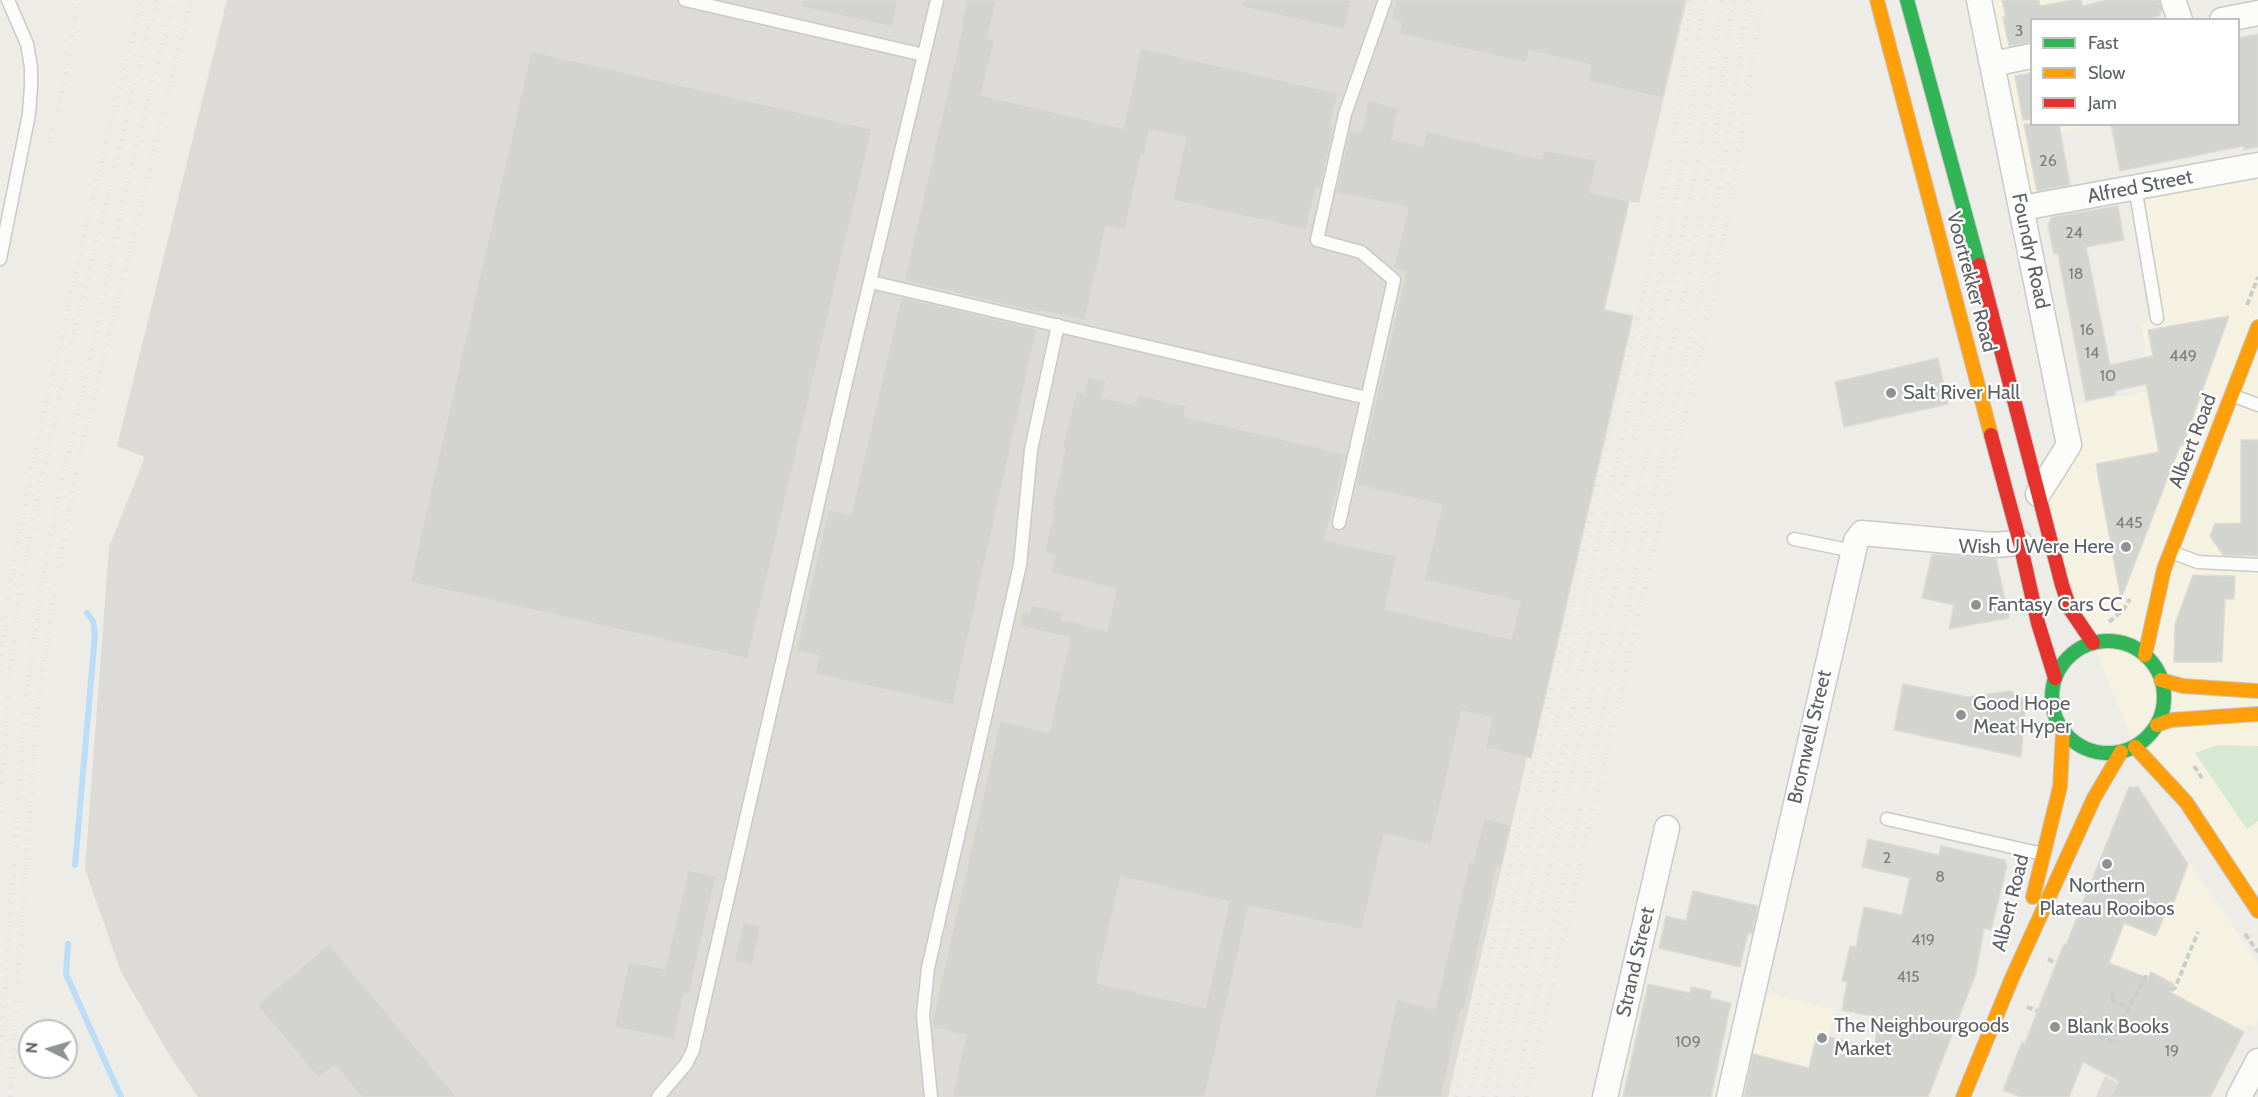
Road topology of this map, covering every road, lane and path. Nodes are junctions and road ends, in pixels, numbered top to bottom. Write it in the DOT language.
graph roads {
  1 [pos="8,0"];
  2 [pos="686,0"];
  3 [pos="937,0"];
  4 [pos="1385,0"];
  5 [pos="1877,0"];
  6 [pos="1907,0"];
  7 [pos="1979,0"];
  8 [pos="2173,0"];
  9 [pos="2258,13"];
  10 [pos="2179,18"];
  11 [pos="2232,18"];
  12 [pos="924,55"];
  13 [pos="2030,56"];
  14 [pos="1992,64"];
  15 [pos="2258,165"];
  16 [pos="2135,187"];
  17 [pos="2022,208"];
  18 [pos="0,259"];
  19 [pos="871,282"];
  20 [pos="2157,318"];
  21 [pos="1058,325"];
  22 [pos="2258,327"];
  23 [pos="2232,395"];
  24 [pos="1367,398"];
  25 [pos="2258,405"];
  26 [pos="2038,494"];
  27 [pos="1339,523"];
  28 [pos="1794,539"];
  29 [pos="2020,543"];
  30 [pos="1853,551"];
  31 [pos="2171,551"];
  32 [pos="2258,565"];
  33 [pos="2164,570"];
  34 [pos="2145,596"];
  35 [pos="2093,643"];
  36 [pos="2145,655"];
  37 [pos="2055,678"];
  38 [pos="2161,680"];
  39 [pos="2258,691"];
  40 [pos="2258,714"];
  41 [pos="2063,731"];
  42 [pos="2155,734"];
  43 [pos="2135,747"];
  44 [pos="2121,752"];
  45 [pos="2174,769"];
  46 [pos="2186,802"];
  47 [pos="1887,819"];
  48 [pos="1667,828"];
  49 [pos="2044,855"];
  50 [pos="2258,910"];
  51 [pos="2198,932"];
  52 [pos="2012,978"];
  53 [pos="2148,978"];
  54 [pos="2171,990"];
  55 [pos="2114,992"];
  56 [pos="2129,1007"];
  57 [pos="2091,1033"];
  58 [pos="2258,1061"];
  59 [pos="658,1097"];
  60 [pos="931,1097"];
  61 [pos="1605,1097"];
  62 [pos="1729,1097"];
  63 [pos="1963,1097"];
  64 [pos="2239,1097"];
  1 -- 18 [label="lane"];
  2 -- 12 [label="lane"];
  3 -- 12 [label="lane"];
  4 -- 24 [label="lane"];
  5 -- 29 [label="main road, Voortrekker Road"];
  6 -- 26 [label="main road, Voortrekker Road"];
  7 -- 14 [label="street, Foundry Road"];
  8 -- 10 [label="street"];
  9 -- 11 [label="street"];
  12 -- 19 [label="lane"];
  13 -- 14 [label="street"];
  14 -- 17 [label="street, Foundry Road"];
  15 -- 16 [label="street, Alfred Street"];
  16 -- 17 [label="street, Alfred Street"];
  16 -- 20 [label="lane"];
  17 -- 26 [label="street, Foundry Road"];
  19 -- 21 [label="lane"];
  19 -- 59 [label="lane"];
  21 -- 24 [label="lane"];
  21 -- 60 [label="lane"];
  22 -- 23 [label="main road, Albert Road"];
  23 -- 25 [label="lane"];
  23 -- 31 [label="main road, Albert Road"];
  24 -- 27 [label="lane"];
  26 -- 35 [label="main road, Voortrekker Road"];
  28 -- 30 [label="lane"];
  29 -- 30 [label="street"];
  29 -- 37 [label="main road, Voortrekker Road"];
  30 -- 62 [label="street, Bromwell Street"];
  31 -- 32 [label="lane"];
  31 -- 33 [label="main road, Albert Road"];
  33 -- 34 [label="main road, Albert Road"];
  33 -- 36 [label="main road, Albert Road"];
  35 -- 36 [label="main road"];
  35 -- 37 [label="main road"];
  36 -- 38 [label="main road"];
  37 -- 41 [label="main road"];
  38 -- 39 [label="main road"];
  38 -- 42 [label="main road"];
  40 -- 42 [label="main road"];
  41 -- 44 [label="main road"];
  41 -- 49 [label="main road, Albert Road"];
  42 -- 43 [label="main road"];
  43 -- 44 [label="main road"];
  43 -- 46 [label="main road"];
  44 -- 52 [label="main road, Albert Road"];
  45 -- 46 [label="main road"];
  46 -- 50 [label="main road"];
  47 -- 49 [label="lane"];
  48 -- 61 [label="street, Strand Street"];
  49 -- 52 [label="main road, Albert Road"];
  51 -- 54 [label="path"];
  52 -- 63 [label="main road, Albert Road"];
  53 -- 56 [label="path"];
  55 -- 56 [label="path"];
  56 -- 57 [label="path"];
  58 -- 64 [label="street"];
}
